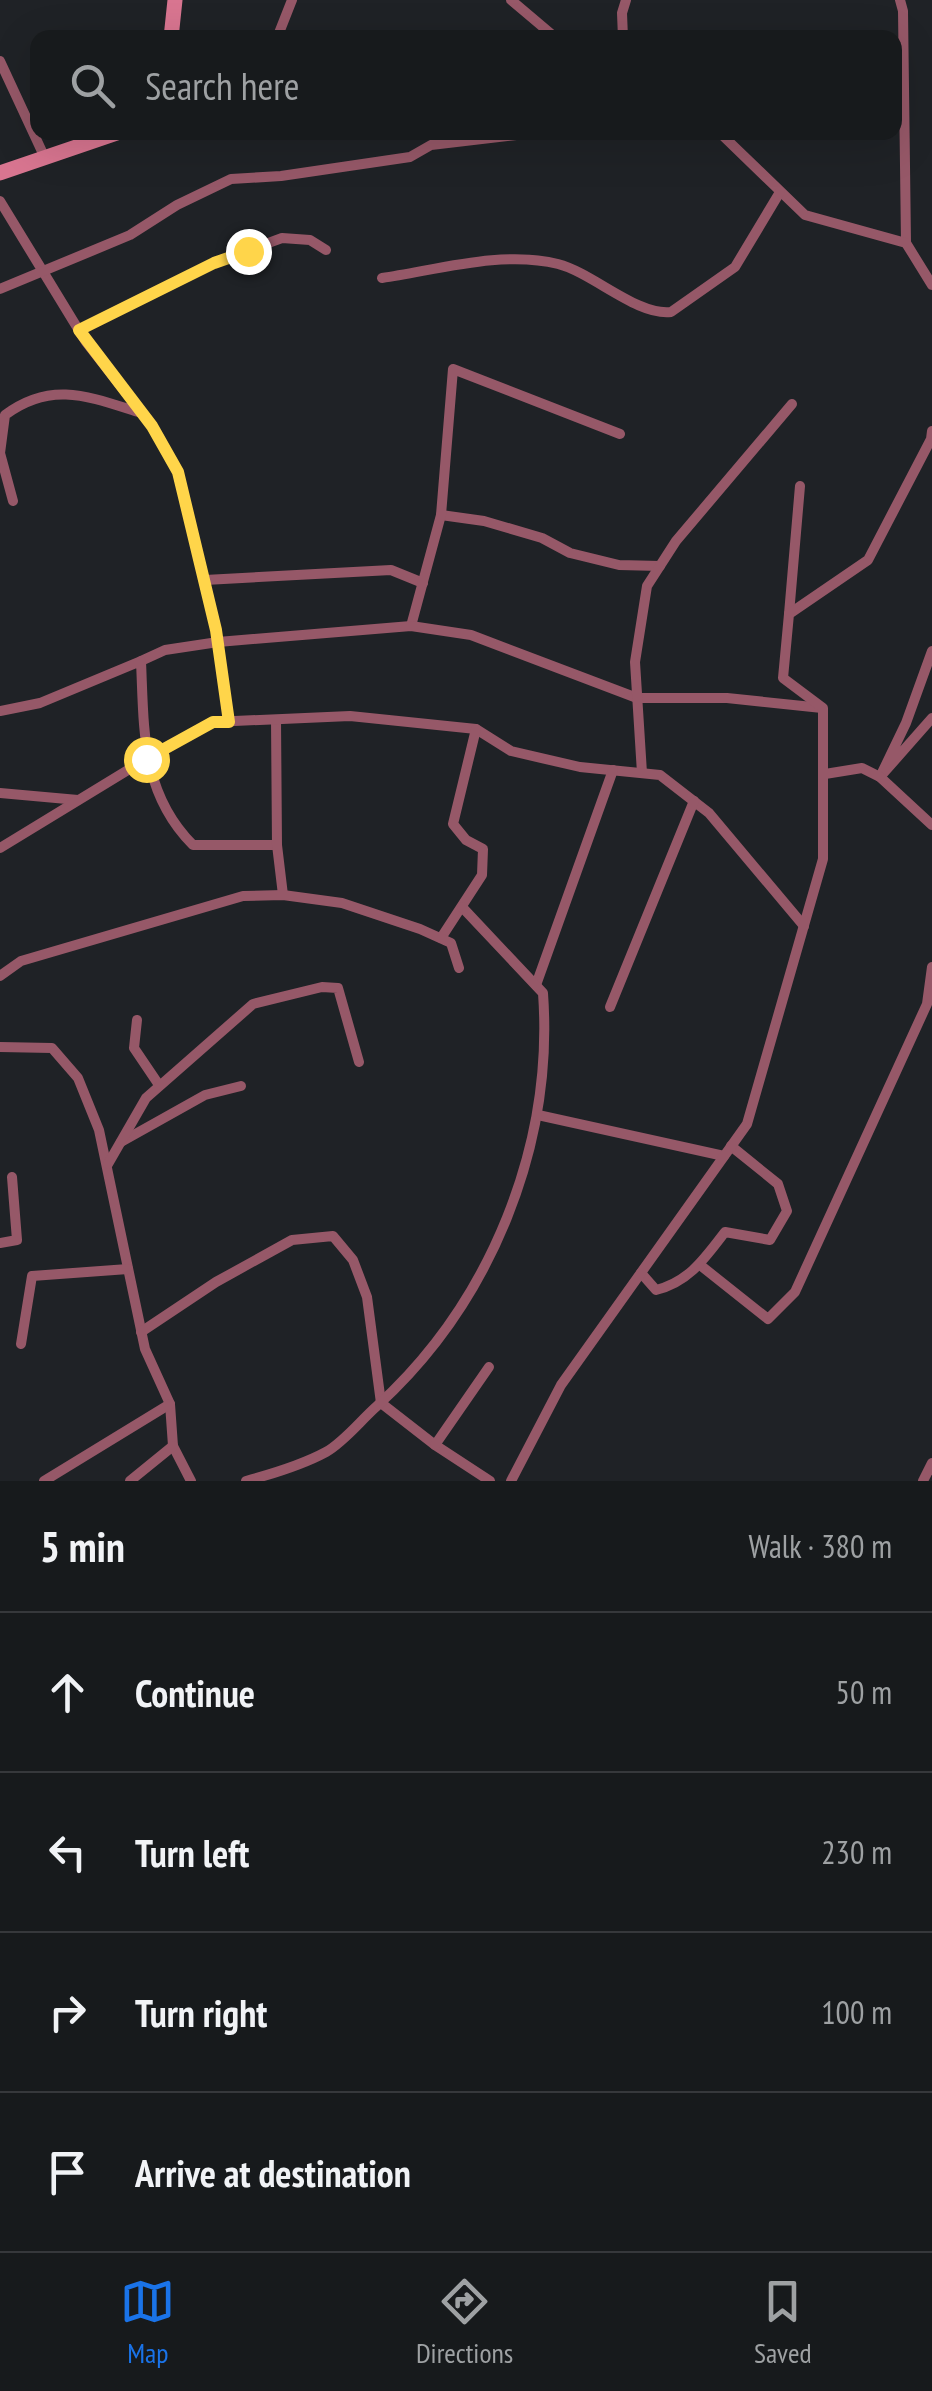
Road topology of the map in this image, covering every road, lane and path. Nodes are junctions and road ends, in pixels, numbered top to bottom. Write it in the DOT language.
graph roads {
  1 [pos="175,0"];
  2 [pos="292,0"];
  3 [pos="511,0"];
  4 [pos="626,0"];
  5 [pos="900,0"];
  6 [pos="173,30"];
  7 [pos="281,30"];
  8 [pos="547,30"];
  9 [pos="622,30"];
  10 [pos="0,61"];
  11 [pos="30,126"];
  12 [pos="37,140"];
  13 [pos="97,140"];
  14 [pos="474,140"];
  15 [pos="727,140"];
  16 [pos="45,158"];
  17 [pos="0,173"];
  18 [pos="780,192"];
  19 [pos="0,201"];
  20 [pos="906,243"];
  21 [pos="326,250"];
  22 [pos="42,273"];
  23 [pos="382,278"];
  24 [pos="932,285"];
  25 [pos="0,289"];
  26 [pos="79,330"];
  27 [pos="792,404"];
  28 [pos="142,414"];
  29 [pos="932,431"];
  30 [pos="620,434"];
  31 [pos="800,486"];
  32 [pos="14,501"];
  33 [pos="442,514"];
  34 [pos="660,566"];
  35 [pos="205,580"];
  36 [pos="423,583"];
  37 [pos="789,614"];
  38 [pos="412,626"];
  39 [pos="218,642"];
  40 [pos="932,651"];
  41 [pos="141,660"];
  42 [pos="637,698"];
  43 [pos="823,708"];
  44 [pos="0,710"];
  45 [pos="932,718"];
  46 [pos="276,720"];
  47 [pos="229,722"];
  48 [pos="476,728"];
  49 [pos="146,759"];
  50 [pos="613,770"];
  51 [pos="642,773"];
  52 [pos="825,774"];
  53 [pos="880,777"];
  54 [pos="0,793"];
  55 [pos="78,800"];
  56 [pos="694,801"];
  57 [pos="932,825"];
  58 [pos="278,844"];
  59 [pos="2,845"];
  60 [pos="282,895"];
  61 [pos="462,906"];
  62 [pos="804,926"];
  63 [pos="441,938"];
  64 [pos="932,967"];
  65 [pos="459,968"];
  66 [pos="0,976"];
  67 [pos="536,985"];
  68 [pos="610,1007"];
  69 [pos="138,1020"];
  70 [pos="0,1047"];
  71 [pos="359,1062"];
  72 [pos="159,1085"];
  73 [pos="241,1086"];
  74 [pos="538,1115"];
  75 [pos="120,1143"];
  76 [pos="728,1151"];
  77 [pos="108,1165"];
  78 [pos="12,1177"];
  79 [pos="0,1243"];
  80 [pos="700,1265"];
  81 [pos="128,1269"];
  82 [pos="641,1273"];
  83 [pos="141,1332"];
  84 [pos="21,1344"];
  85 [pos="489,1367"];
  86 [pos="381,1402"];
  87 [pos="170,1404"];
  88 [pos="436,1445"];
  89 [pos="173,1446"];
  90 [pos="932,1463"];
  91 [pos="44,1481"];
  92 [pos="130,1481"];
  93 [pos="191,1481"];
  94 [pos="246,1481"];
  95 [pos="490,1481"];
  96 [pos="511,1481"];
  97 [pos="923,1481"];
  1 -- 6 [label="street"];
  2 -- 7 [label="street"];
  3 -- 8 [label="street"];
  4 -- 9 [label="street"];
  5 -- 20 [label="street"];
  10 -- 11 [label="street"];
  12 -- 16 [label="street"];
  13 -- 16 [label="street"];
  14 -- 22 [label="street"];
  15 -- 18 [label="street"];
  16 -- 17 [label="street"];
  18 -- 20 [label="street"];
  18 -- 23 [label="street"];
  19 -- 22 [label="street"];
  20 -- 24 [label="street"];
  21 -- 26 [label="street"];
  22 -- 25 [label="street"];
  22 -- 26 [label="street"];
  26 -- 28 [label="street"];
  27 -- 34 [label="street"];
  28 -- 32 [label="street"];
  28 -- 35 [label="street"];
  29 -- 37 [label="street"];
  30 -- 33 [label="street"];
  31 -- 37 [label="street"];
  33 -- 34 [label="street"];
  33 -- 36 [label="street"];
  34 -- 42 [label="street"];
  35 -- 36 [label="street"];
  35 -- 39 [label="street"];
  36 -- 38 [label="street"];
  37 -- 43 [label="street"];
  38 -- 39 [label="street"];
  38 -- 42 [label="street"];
  39 -- 41 [label="street"];
  39 -- 47 [label="street"];
  40 -- 53 [label="street"];
  41 -- 44 [label="street"];
  41 -- 49 [label="street"];
  42 -- 43 [label="street"];
  42 -- 51 [label="street"];
  43 -- 52 [label="street"];
  45 -- 53 [label="street"];
  46 -- 47 [label="street"];
  46 -- 48 [label="street"];
  46 -- 58 [label="street"];
  47 -- 49 [label="street"];
  48 -- 50 [label="street"];
  48 -- 61 [label="street"];
  49 -- 55 [label="street"];
  49 -- 58 [label="street"];
  50 -- 51 [label="street"];
  50 -- 67 [label="street"];
  51 -- 56 [label="street"];
  52 -- 53 [label="street"];
  52 -- 62 [label="street"];
  53 -- 57 [label="street"];
  54 -- 55 [label="street"];
  55 -- 59 [label="street"];
  56 -- 62 [label="street"];
  56 -- 68 [label="street"];
  58 -- 60 [label="street"];
  60 -- 63 [label="street"];
  60 -- 66 [label="street"];
  61 -- 63 [label="street"];
  61 -- 67 [label="street"];
  62 -- 76 [label="street"];
  63 -- 65 [label="street"];
  64 -- 80 [label="street"];
  67 -- 74 [label="street"];
  69 -- 72 [label="street"];
  70 -- 77 [label="street"];
  71 -- 72 [label="street"];
  72 -- 75 [label="street"];
  73 -- 75 [label="street"];
  74 -- 76 [label="street"];
  74 -- 86 [label="street"];
  75 -- 77 [label="street"];
  76 -- 80 [label="street"];
  76 -- 82 [label="street"];
  77 -- 81 [label="street"];
  78 -- 79 [label="street"];
  80 -- 82 [label="street"];
  81 -- 83 [label="street"];
  81 -- 84 [label="street"];
  82 -- 96 [label="street"];
  83 -- 86 [label="street"];
  83 -- 87 [label="street"];
  85 -- 88 [label="street"];
  86 -- 88 [label="street"];
  86 -- 94 [label="street"];
  87 -- 89 [label="street"];
  87 -- 91 [label="street"];
  88 -- 95 [label="street"];
  89 -- 92 [label="street"];
  89 -- 93 [label="street"];
  90 -- 97 [label="street"];
}
